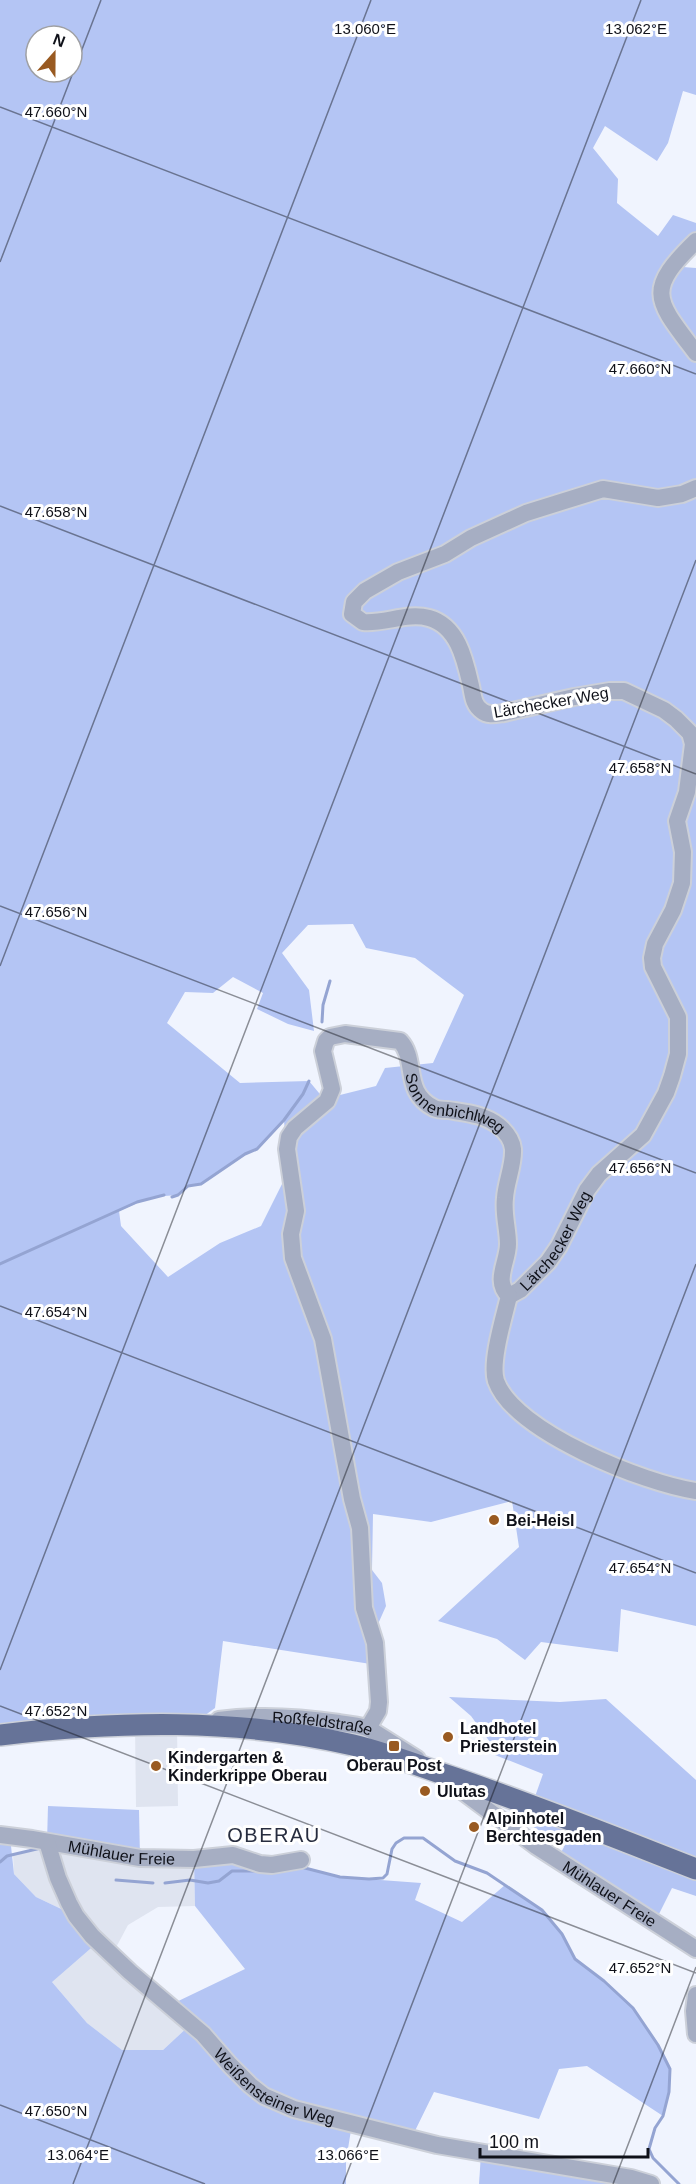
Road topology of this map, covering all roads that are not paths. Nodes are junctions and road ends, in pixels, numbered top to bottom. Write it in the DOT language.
graph roads {
  1 [pos="696,240"];
  2 [pos="696,353"];
  3 [pos="696,488"];
  4 [pos="509,1296"];
  5 [pos="696,1491"];
  6 [pos="195,1724"];
  7 [pos="368,1728"];
  8 [pos="0,1735"];
  9 [pos="437,1772"];
  10 [pos="0,1835"];
  11 [pos="47,1842"];
  12 [pos="301,1860"];
  13 [pos="696,1869"];
  14 [pos="696,1949"];
  15 [pos="696,1995"];
  16 [pos="696,2034"];
  17 [pos="651,2184"];
  1 -- 2 [label="street"];
  3 -- 4 [label="street, Lärchecker Weg"];
  4 -- 5 [label="street, Sonnenbichlweg"];
  4 -- 7 [label="street, Sonnenbichlweg"];
  6 -- 7 [label="street, Roßfeldstraße"];
  6 -- 8 [label="main road, Roßfeldstraße"];
  6 -- 9 [label="main road, Roßfeldstraße"];
  7 -- 9 [label="street, Roßfeldstraße"];
  9 -- 13 [label="main road, Roßfeldstraße"];
  9 -- 14 [label="street, Mühlauer Freie"];
  10 -- 11 [label="street"];
  11 -- 12 [label="street, Mühlauer Freie"];
  11 -- 17 [label="street, Weißensteiner Weg"];
  15 -- 16 [label="street"];
}
